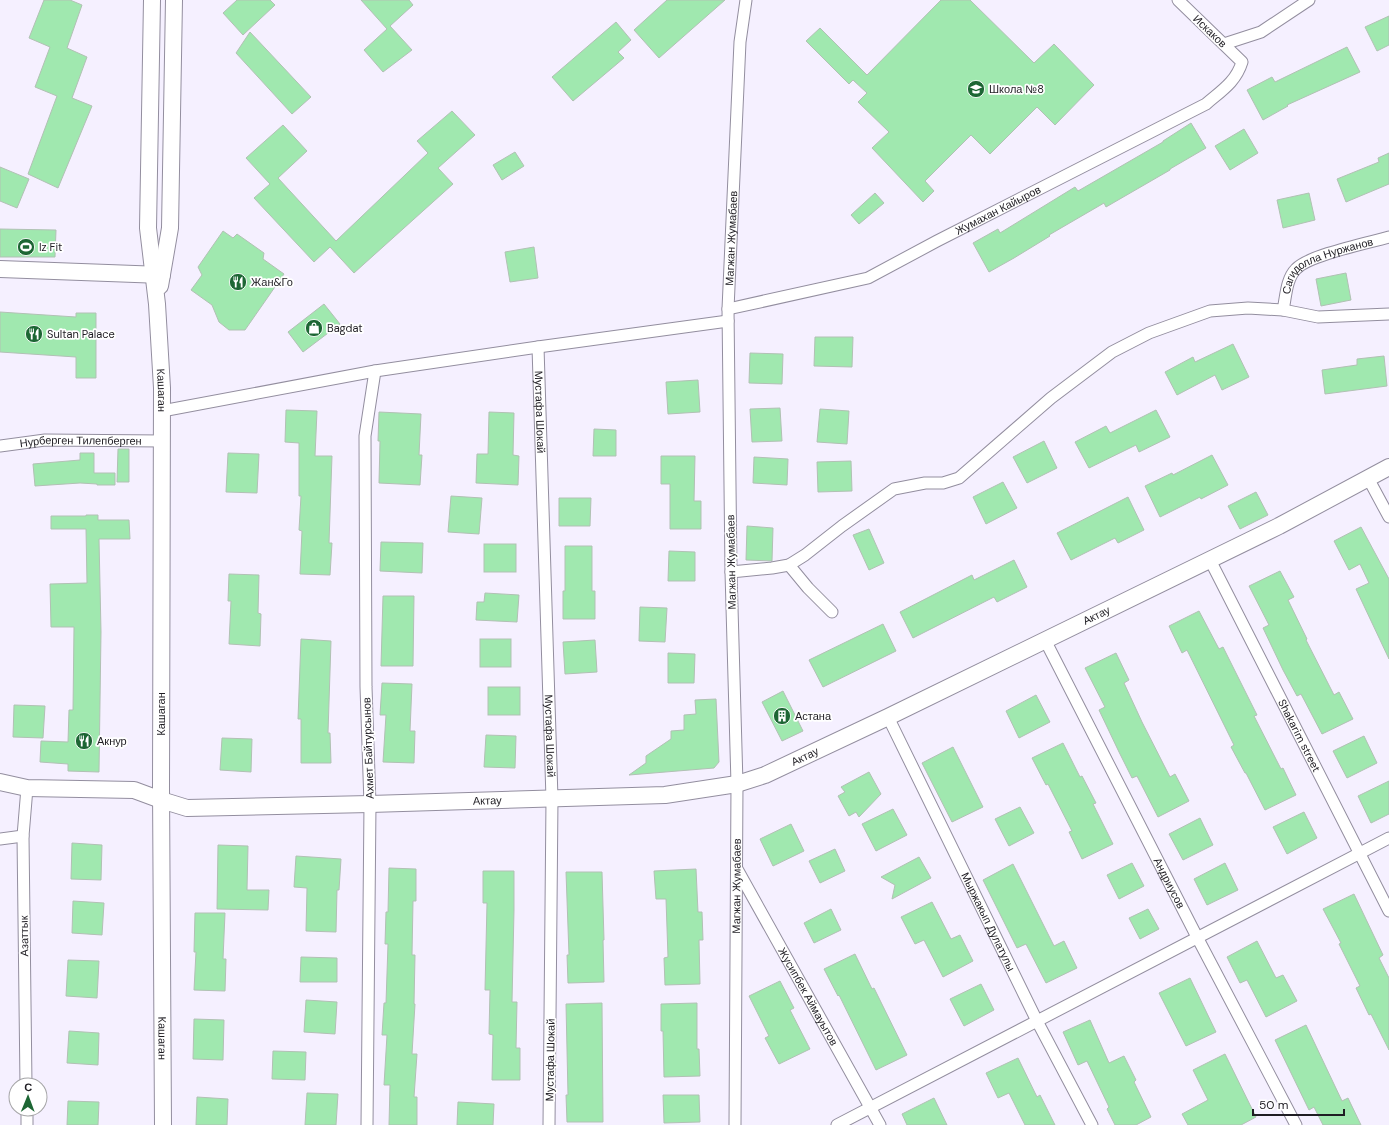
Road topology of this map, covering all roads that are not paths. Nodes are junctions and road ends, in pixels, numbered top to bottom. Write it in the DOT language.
graph roads {
  1 [pos="152,0"];
  2 [pos="174,0"];
  3 [pos="746,0"];
  4 [pos="1178,0"];
  5 [pos="1309,0"];
  6 [pos="1224,44"];
  7 [pos="1242,62"];
  8 [pos="1389,237"];
  9 [pos="0,269"];
  10 [pos="158,275"];
  11 [pos="728,309"];
  12 [pos="1283,310"];
  13 [pos="1389,314"];
  14 [pos="728,321"];
  15 [pos="538,347"];
  16 [pos="375,371"];
  17 [pos="162,411"];
  18 [pos="162,441"];
  19 [pos="0,446"];
  20 [pos="1389,467"];
  21 [pos="1368,478"];
  22 [pos="1389,517"];
  23 [pos="1210,560"];
  24 [pos="789,565"];
  25 [pos="731,572"];
  26 [pos="832,612"];
  27 [pos="1045,640"];
  28 [pos="888,717"];
  29 [pos="0,782"];
  30 [pos="737,784"];
  31 [pos="27,788"];
  32 [pos="552,799"];
  33 [pos="161,800"];
  34 [pos="370,804"];
  35 [pos="23,836"];
  36 [pos="1389,838"];
  37 [pos="0,839"];
  38 [pos="1359,854"];
  39 [pos="737,868"];
  40 [pos="1389,912"];
  41 [pos="1197,937"];
  42 [pos="1037,1021"];
  43 [pos="26,1077"];
  44 [pos="871,1107"];
  45 [pos="163,1125"];
  46 [pos="367,1125"];
  47 [pos="549,1125"];
  48 [pos="735,1125"];
  49 [pos="837,1125"];
  50 [pos="880,1125"];
  51 [pos="1092,1125"];
  52 [pos="1296,1125"];
  1 -- 10 [label="street"];
  2 -- 10 [label="street, Кашаган"];
  3 -- 11 [label="street, Магжан Жумабаев"];
  4 -- 6 [label="street, Искаков"];
  5 -- 6 [label="street"];
  6 -- 7 [label="street, Искаков"];
  7 -- 11 [label="street, Жумахан Кайыров"];
  8 -- 12 [label="street, Сагидолла Нуржанов"];
  9 -- 10 [label="street"];
  10 -- 17 [label="street, Кашаган"];
  11 -- 14 [label="street, Магжан Жумабаев"];
  12 -- 13 [label="street, Сагидолла Нуржанов"];
  12 -- 24 [label="street, Сагидолла Нуржанов"];
  14 -- 15 [label="street"];
  14 -- 25 [label="street, Магжан Жумабаев"];
  15 -- 16 [label="street"];
  15 -- 32 [label="street, Мустафа Шокай"];
  16 -- 17 [label="street"];
  16 -- 34 [label="street, Ахмет Байтурсынов"];
  17 -- 18 [label="street, Кашаган"];
  18 -- 19 [label="street, Нурберген Тилепберген"];
  18 -- 33 [label="street, Кашаган"];
  20 -- 21 [label="street, Актау"];
  21 -- 22 [label="street"];
  21 -- 23 [label="street, Актау"];
  23 -- 27 [label="street, Актау"];
  23 -- 38 [label="street, Shakarim street"];
  24 -- 25 [label="street"];
  24 -- 26 [label="street"];
  25 -- 30 [label="street, Магжан Жумабаев"];
  27 -- 28 [label="street, Актау"];
  27 -- 41 [label="street, Андриусов"];
  28 -- 30 [label="street, Актау"];
  28 -- 42 [label="street, Мыржакып Дулатулы"];
  29 -- 31 [label="street, Актау"];
  30 -- 32 [label="street, Актау"];
  30 -- 39 [label="street, Магжан Жумабаев"];
  31 -- 33 [label="street, Актау"];
  31 -- 35 [label="street, Азаттык"];
  32 -- 34 [label="street, Актау"];
  32 -- 47 [label="street, Мустафа Шокай"];
  33 -- 34 [label="street, Актау"];
  33 -- 45 [label="street, Кашаган"];
  34 -- 46 [label="street, Ахмет Байтурсынов"];
  35 -- 37 [label="street"];
  35 -- 43 [label="street, Азаттык"];
  36 -- 38 [label="street"];
  38 -- 40 [label="street, Shakarim street"];
  38 -- 41 [label="street"];
  39 -- 44 [label="street, Жусипбек Аймауытов"];
  39 -- 48 [label="street, Магжан Жумабаев"];
  41 -- 42 [label="street"];
  41 -- 52 [label="street, Андриусов"];
  42 -- 44 [label="street"];
  42 -- 51 [label="street, Мыржакып Дулатулы"];
  44 -- 49 [label="street"];
  44 -- 50 [label="street, Жусипбек Аймауытов"];
}
